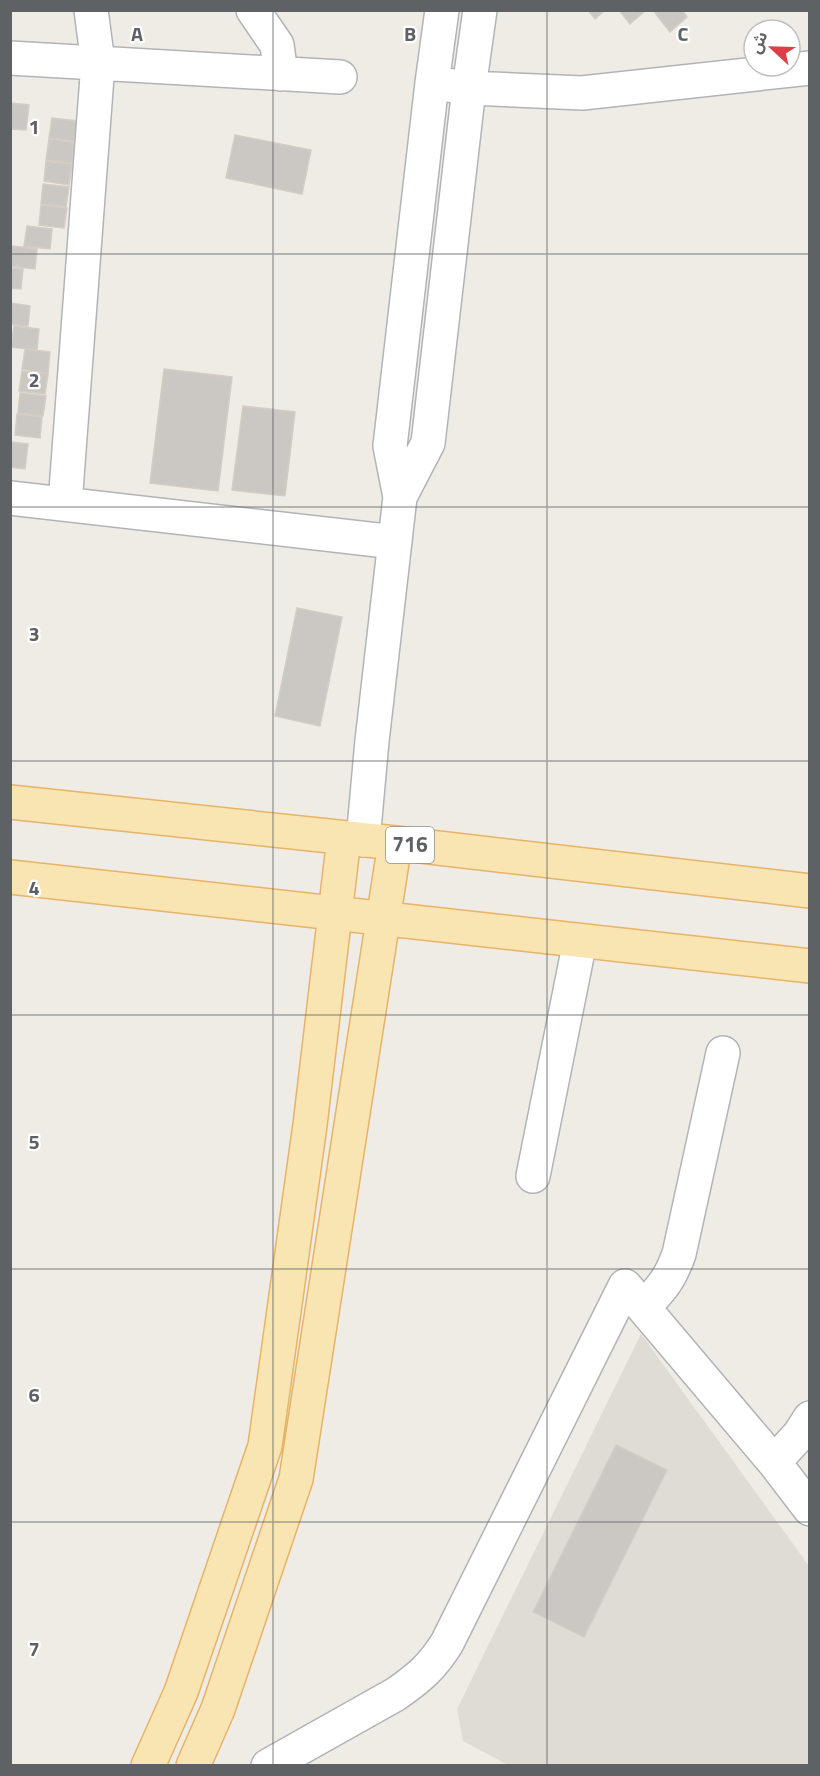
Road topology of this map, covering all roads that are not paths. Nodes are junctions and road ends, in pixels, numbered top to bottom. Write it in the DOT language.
graph roads {
  1 [pos="91,10"];
  2 [pos="253,10"];
  3 [pos="442,10"];
  4 [pos="480,10"];
  5 [pos="10,58"];
  6 [pos="98,63"];
  7 [pos="810,69"];
  8 [pos="281,74"];
  9 [pos="340,77"];
  10 [pos="432,83"];
  11 [pos="469,88"];
  12 [pos="400,497"];
  13 [pos="10,498"];
  14 [pos="65,504"];
  15 [pos="394,542"];
  16 [pos="10,802"];
  17 [pos="367,841"];
  18 [pos="10,877"];
  19 [pos="810,891"];
  20 [pos="335,913"];
  21 [pos="383,919"];
  22 [pos="580,941"];
  23 [pos="810,966"];
  24 [pos="723,1053"];
  25 [pos="533,1176"];
  26 [pos="644,1307"];
  27 [pos="810,1418"];
  28 [pos="774,1462"];
  29 [pos="810,1509"];
  30 [pos="148,1766"];
  31 [pos="193,1766"];
  32 [pos="268,1766"];
  1 -- 6 [label="street"];
  2 -- 8 [label="street"];
  3 -- 10 [label="street"];
  4 -- 11 [label="street"];
  5 -- 6 [label="street"];
  6 -- 8 [label="street"];
  6 -- 14 [label="street"];
  7 -- 11 [label="street"];
  8 -- 9 [label="street"];
  10 -- 11 [label="street"];
  10 -- 12 [label="street"];
  11 -- 12 [label="street"];
  12 -- 15 [label="street"];
  13 -- 14 [label="street"];
  14 -- 15 [label="street"];
  15 -- 17 [label="street"];
  16 -- 17 [label="main road, 716"];
  17 -- 19 [label="main road, 716"];
  17 -- 20 [label="main road"];
  17 -- 21 [label="main road"];
  18 -- 20 [label="main road"];
  20 -- 21 [label="main road"];
  20 -- 30 [label="main road"];
  21 -- 22 [label="main road"];
  21 -- 31 [label="main road"];
  22 -- 23 [label="main road"];
  22 -- 25 [label="street"];
  24 -- 26 [label="street"];
  26 -- 28 [label="street"];
  26 -- 32 [label="street"];
  27 -- 28 [label="street"];
  28 -- 29 [label="street"];
}
